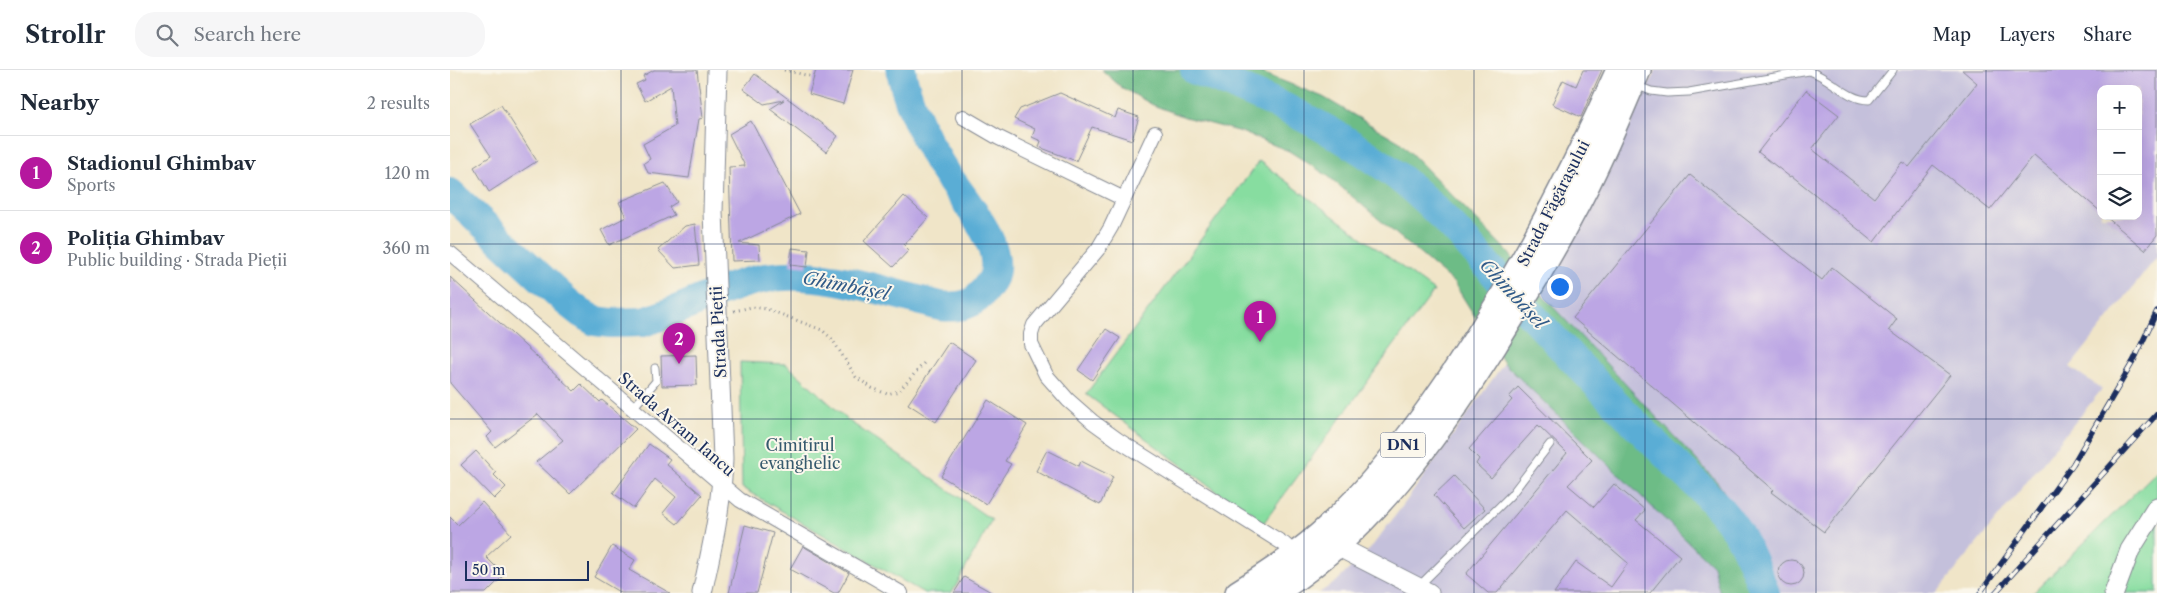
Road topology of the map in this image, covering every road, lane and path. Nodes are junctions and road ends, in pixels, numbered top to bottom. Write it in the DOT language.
graph roads {
  1 [pos="717,70"];
  2 [pos="784,70"];
  3 [pos="1893,70"];
  4 [pos="1630,75"];
  5 [pos="814,77"];
  6 [pos="963,117"];
  7 [pos="1155,132"];
  8 [pos="1124,199"];
  9 [pos="450,253"];
  10 [pos="717,318"];
  11 [pos="1480,352"];
  12 [pos="924,363"];
  13 [pos="655,368"];
  14 [pos="633,408"];
  15 [pos="1550,444"];
  16 [pos="722,486"];
  17 [pos="2157,507"];
  18 [pos="1337,546"];
  19 [pos="1296,554"];
  20 [pos="1424,590"];
  21 [pos="702,593"];
  22 [pos="901,593"];
  23 [pos="1238,593"];
  24 [pos="1274,593"];
  25 [pos="2114,593"];
  1 -- 10 [label="street, Strada Pieții"];
  2 -- 5 [label="path"];
  3 -- 4 [label="lane"];
  4 -- 11 [label="highway, Strada Făgărașului / DN1"];
  6 -- 8 [label="street"];
  7 -- 8 [label="street"];
  8 -- 19 [label="street"];
  9 -- 14 [label="street, Strada Avram Iancu"];
  10 -- 12 [label="path"];
  10 -- 16 [label="street, Strada Pieții"];
  11 -- 18 [label="highway, Strada Făgărașului / DN1"];
  11 -- 19 [label="highway, Strada Făgărașului / DN1"];
  13 -- 14 [label="lane"];
  14 -- 16 [label="street, Strada Avram Iancu"];
  15 -- 20 [label="lane"];
  16 -- 21 [label="street, Strada Pieții"];
  16 -- 22 [label="street, Strada Avram Iancu"];
  17 -- 25 [label="street"];
  18 -- 20 [label="street"];
  18 -- 24 [label="highway, Strada Făgărașului / DN1"];
  19 -- 23 [label="highway, Strada Făgărașului / DN1"];
}
